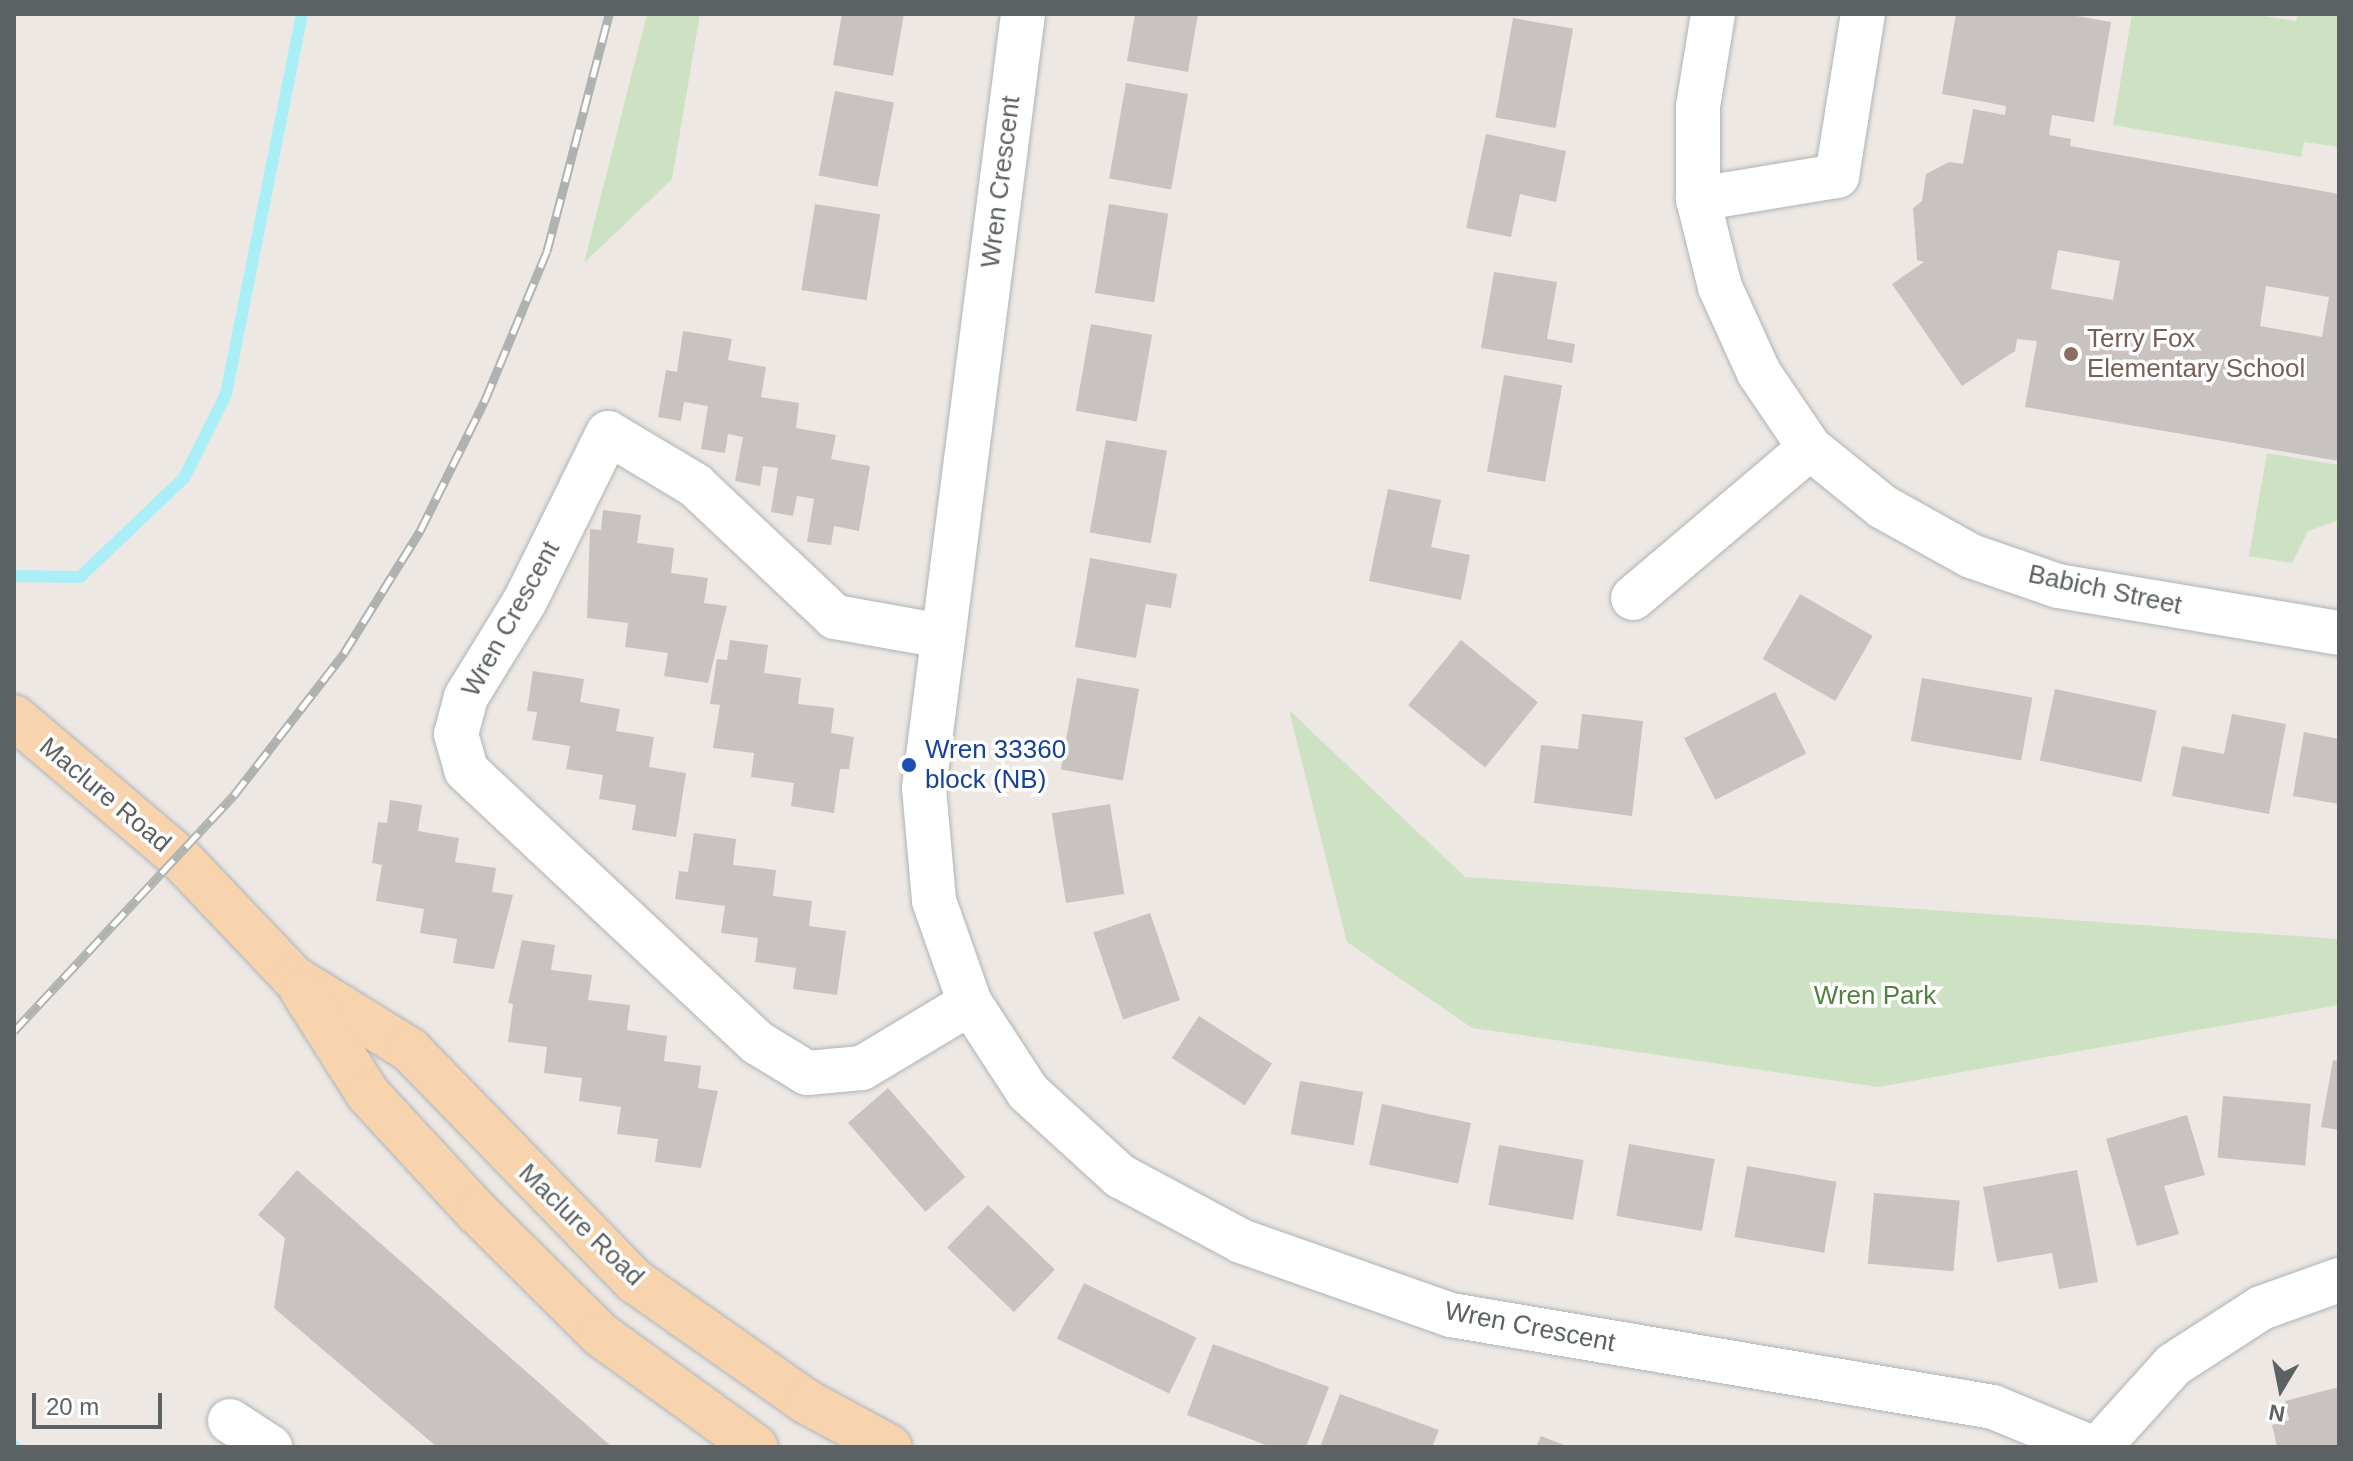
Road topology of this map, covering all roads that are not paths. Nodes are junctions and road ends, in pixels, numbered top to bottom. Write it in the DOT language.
graph roads {
  1 [pos="1023,14"];
  2 [pos="1713,14"];
  3 [pos="1863,14"];
  4 [pos="1698,199"];
  5 [pos="1810,448"];
  6 [pos="1633,598"];
  7 [pos="2339,633"];
  8 [pos="942,636"];
  9 [pos="19,722"];
  10 [pos="294,978"];
  11 [pos="970,1003"];
  12 [pos="2339,1280"];
  13 [pos="230,1421"];
  14 [pos="270,1447"];
  15 [pos="756,1447"];
  16 [pos="890,1447"];
  17 [pos="2090,1447"];
  18 [pos="2099,1447"];
  1 -- 8 [label="street, Wren Crescent"];
  2 -- 4 [label="street, Babich Street"];
  3 -- 4 [label="street"];
  4 -- 5 [label="street, Babich Street"];
  5 -- 6 [label="street"];
  5 -- 7 [label="street, Babich Street"];
  8 -- 11 [label="street, Wren Crescent"];
  8 -- 11 [label="street, Wren Crescent"];
  9 -- 10 [label="main road, Maclure Road"];
  10 -- 15 [label="main road, Maclure Road"];
  10 -- 16 [label="main road, Maclure Road"];
  11 -- 17 [label="street, Wren Crescent"];
  12 -- 18 [label="street"];
  13 -- 14 [label="street"];
}
